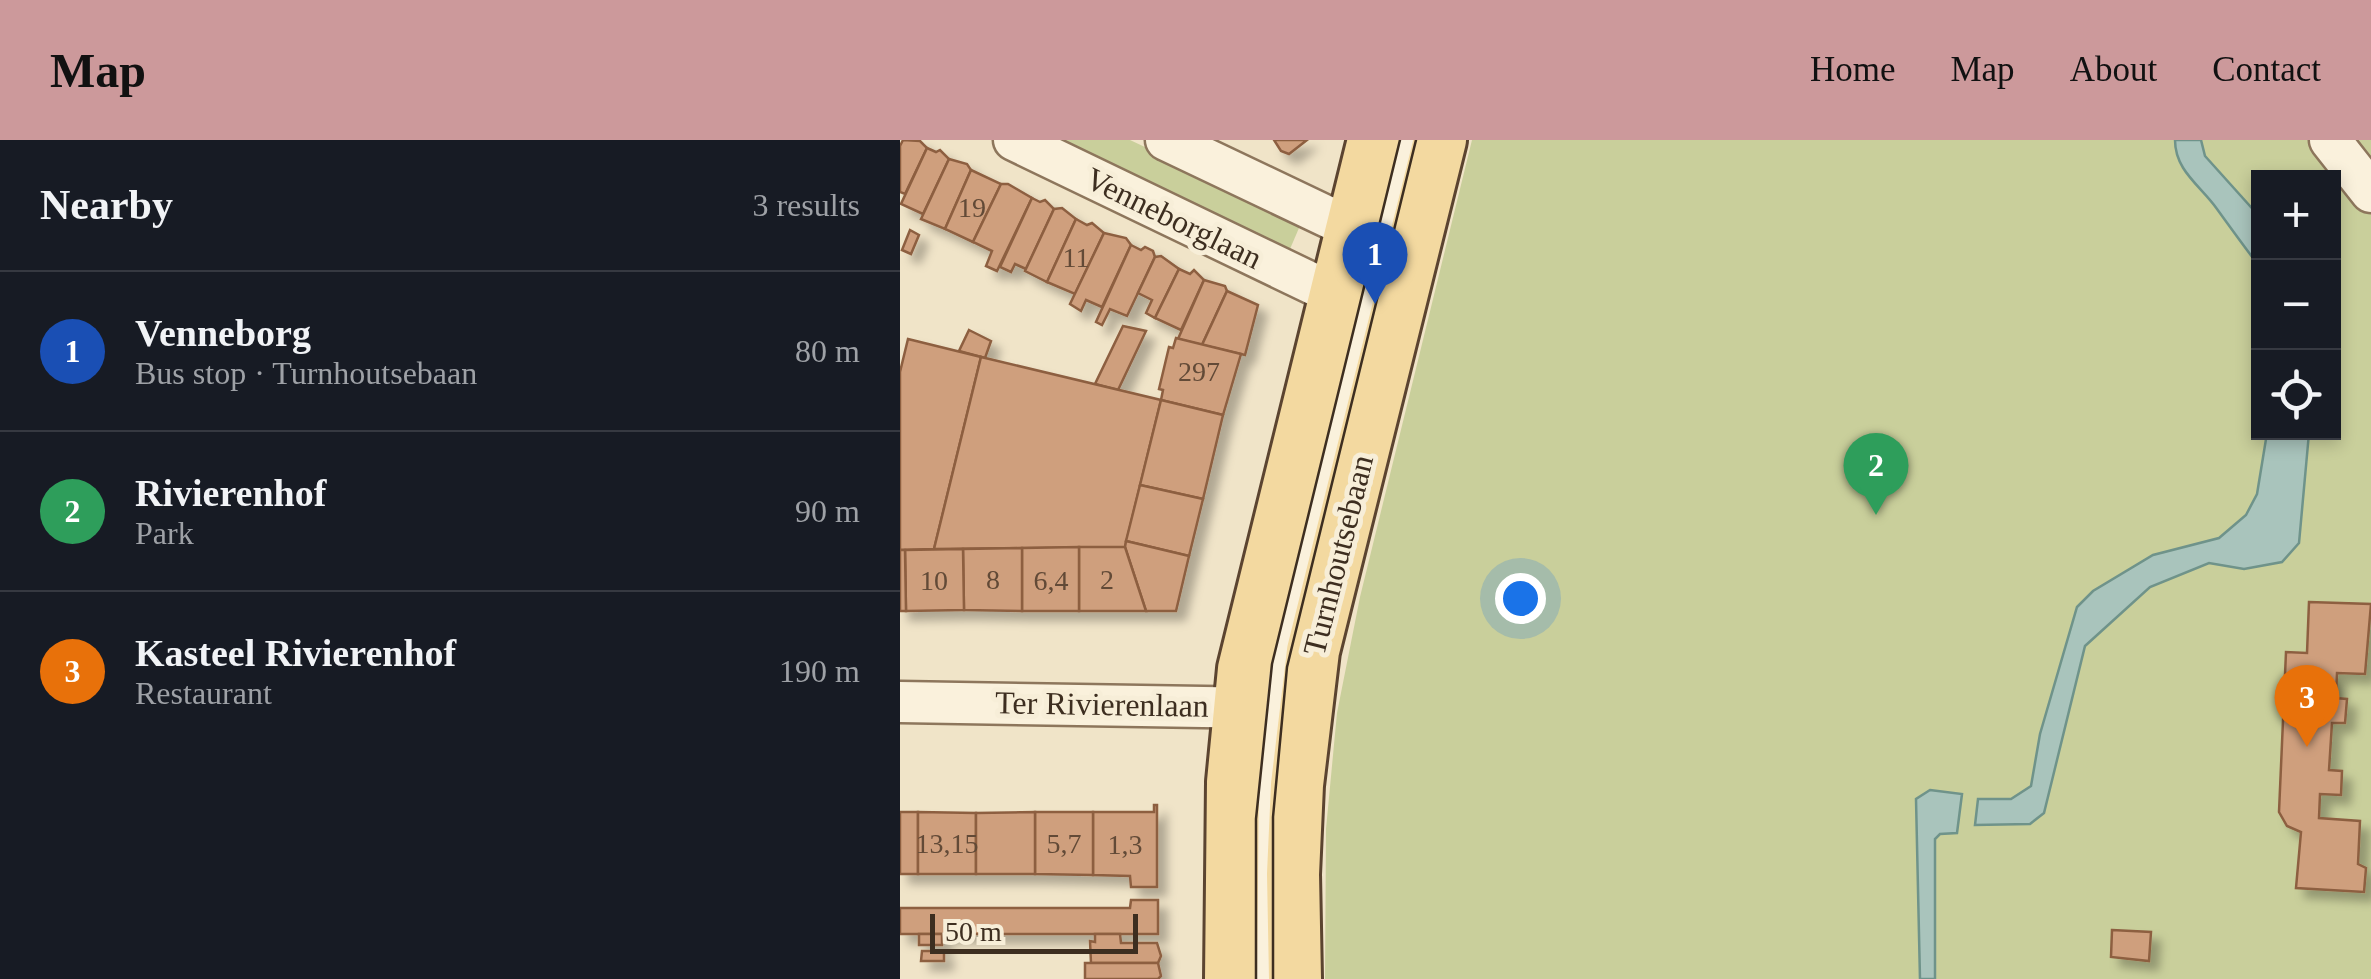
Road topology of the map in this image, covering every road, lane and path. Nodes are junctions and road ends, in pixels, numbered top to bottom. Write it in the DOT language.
graph roads {
  1 [pos="1014,140"];
  2 [pos="1166,140"];
  3 [pos="1374,140"];
  4 [pos="1408,140"];
  5 [pos="1440,140"];
  6 [pos="2330,140"];
  7 [pos="2371,192"];
  8 [pos="1352,228"];
  9 [pos="1334,294"];
  10 [pos="900,702"];
  11 [pos="1272,708"];
  12 [pos="1231,979"];
  13 [pos="1264,979"];
  14 [pos="1295,979"];
  1 -- 9 [label="street, Venneborglaan"];
  2 -- 8 [label="street, Venneborglaan"];
  3 -- 8 [label="main road, Turnhoutsebaan"];
  4 -- 11 [label="street, Turnhoutsebaan"];
  5 -- 11 [label="main road, Turnhoutsebaan"];
  6 -- 7 [label="street"];
  8 -- 9 [label="main road, Turnhoutsebaan"];
  9 -- 11 [label="main road, Turnhoutsebaan"];
  10 -- 11 [label="street, Ter Rivierenlaan"];
  11 -- 12 [label="main road, Turnhoutsebaan"];
  11 -- 13 [label="street, Turnhoutsebaan"];
  11 -- 14 [label="main road, Turnhoutsebaan"];
}
